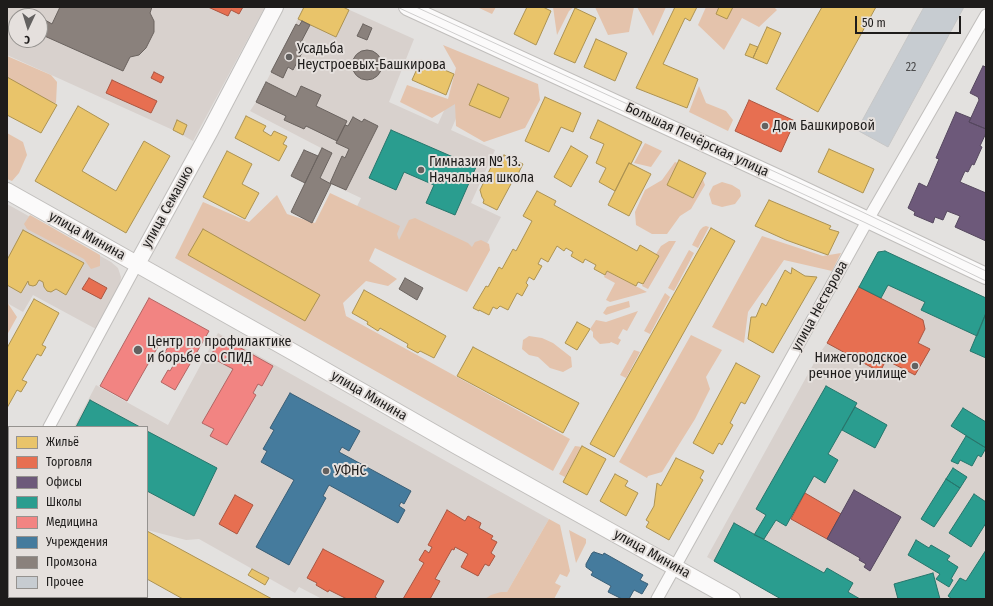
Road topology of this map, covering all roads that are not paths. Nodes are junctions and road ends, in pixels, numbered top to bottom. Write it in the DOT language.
graph roads {
  1 [pos="275,7"];
  2 [pos="407,7"];
  3 [pos="986,15"];
  4 [pos="7,191"];
  5 [pos="868,220"];
  6 [pos="137,264"];
  7 [pos="986,276"];
  8 [pos="50,426"];
  9 [pos="675,567"];
  10 [pos="657,599"];
  11 [pos="732,599"];
  1 -- 6 [label="street, улица Семашко"];
  2 -- 5 [label="street, Большая Печёрская улица"];
  3 -- 5 [label="street, улица Нестерова"];
  4 -- 6 [label="street, улица Минина"];
  5 -- 7 [label="street, Большая Печёрская улица"];
  5 -- 9 [label="street, улица Нестерова"];
  6 -- 8 [label="street, улица Семашко"];
  6 -- 9 [label="street, улица Минина"];
  9 -- 10 [label="street, улица Нестерова"];
  9 -- 11 [label="street, улица Минина"];
}
